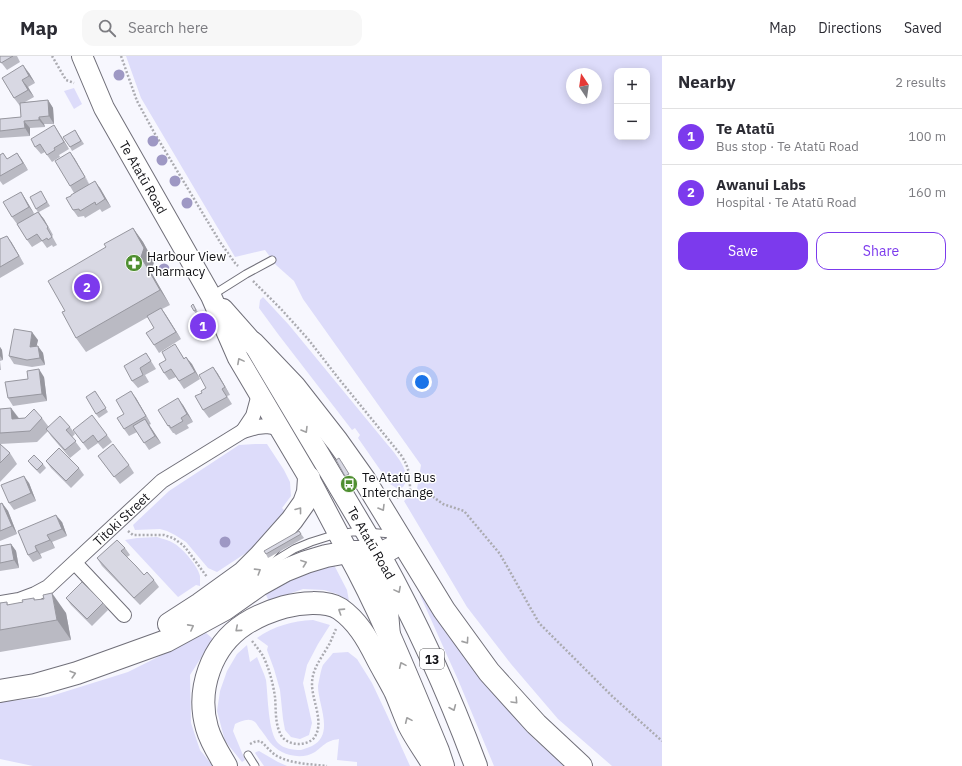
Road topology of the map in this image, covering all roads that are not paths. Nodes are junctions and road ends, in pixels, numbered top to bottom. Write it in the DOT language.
graph roads {
  1 [pos="82,56"];
  2 [pos="272,260"];
  3 [pos="211,296"];
  4 [pos="253,343"];
  5 [pos="259,394"];
  6 [pos="280,428"];
  7 [pos="243,431"];
  8 [pos="309,478"];
  9 [pos="366,532"];
  10 [pos="401,541"];
  11 [pos="344,543"];
  12 [pos="380,556"];
  13 [pos="75,563"];
  14 [pos="0,603"];
  15 [pos="200,604"];
  16 [pos="124,615"];
  17 [pos="389,636"];
  18 [pos="117,659"];
  19 [pos="0,691"];
  20 [pos="248,756"];
  21 [pos="226,766"];
  22 [pos="255,766"];
  23 [pos="434,766"];
  24 [pos="443,766"];
  25 [pos="476,766"];
  26 [pos="581,766"];
  1 -- 3 [label="main road, Te Atatū Road"];
  2 -- 3 [label="lane"];
  3 -- 4 [label="main road, Te Atatū Road"];
  5 -- 3 [label="main road, Te Atatū Road, one-way"];
  4 -- 9 [label="main road, Te Atatū Road, one-way"];
  4 -- 10 [label="main road, one-way"];
  5 -- 6 [label="main road, Te Atatū Road"];
  5 -- 7 [label="street, Titoki Street"];
  6 -- 7 [label="street, Titoki Street"];
  6 -- 8 [label="main road, Te Atatū Road"];
  7 -- 13 [label="street, Titoki Street"];
  8 -- 11 [label="main road, Te Atatū Road"];
  15 -- 8 [label="main road, one-way"];
  9 -- 10 [label="lane"];
  9 -- 11 [label="lane"];
  9 -- 12 [label="main road, Te Atatū Road"];
  10 -- 12 [label="main road"];
  10 -- 26 [label="main road, one-way"];
  11 -- 12 [label="main road"];
  15 -- 11 [label="lane, one-way"];
  11 -- 17 [label="main road, Te Atatū Road / 13"];
  18 -- 11 [label="main road, one-way"];
  12 -- 17 [label="main road"];
  12 -- 25 [label="main road, Te Atatū Road / 13, one-way"];
  13 -- 14 [label="street, Titoki Street"];
  13 -- 16 [label="street"];
  15 -- 18 [label="main road"];
  24 -- 17 [label="main road, Te Atatū Road / 13, one-way"];
  19 -- 18 [label="main road, one-way"];
  20 -- 22 [label="lane"];
  23 -- 21 [label="main road, one-way"];
}
